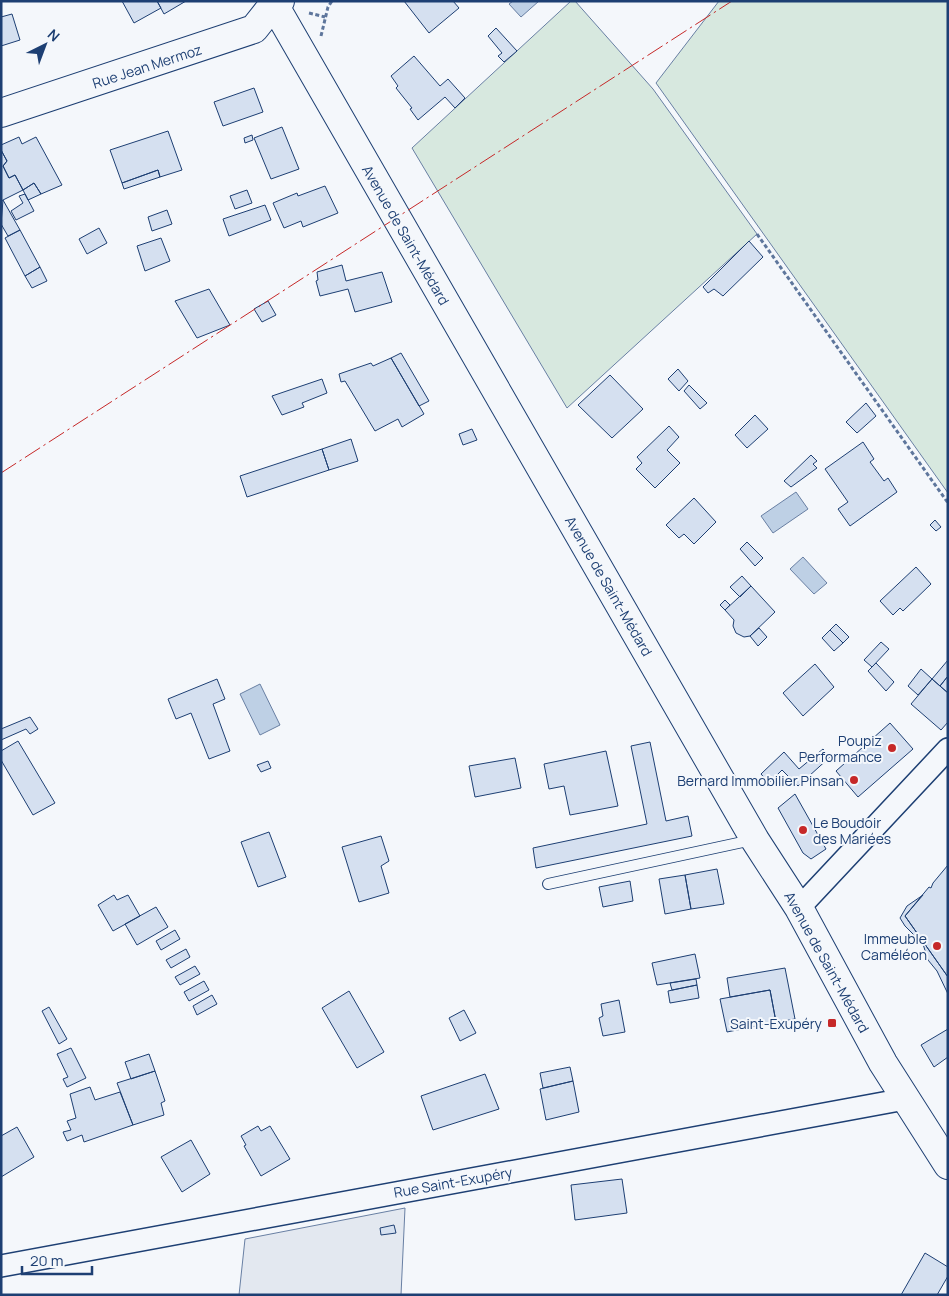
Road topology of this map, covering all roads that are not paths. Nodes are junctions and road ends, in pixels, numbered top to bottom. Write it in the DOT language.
graph roads {
  1 [pos="275,2"];
  2 [pos="1,114"];
  3 [pos="948,749"];
  4 [pos="755,840"];
  5 [pos="548,884"];
  6 [pos="800,908"];
  7 [pos="905,1099"];
  8 [pos="948,1165"];
  9 [pos="1,1266"];
  1 -- 2 [label="main road, Rue Jean Mermoz"];
  1 -- 4 [label="main road, Avenue de Saint-Médard"];
  3 -- 6 [label="street"];
  4 -- 5 [label="lane"];
  4 -- 6 [label="main road, Avenue de Saint-Médard"];
  6 -- 7 [label="main road, Avenue de Saint-Médard"];
  7 -- 8 [label="main road, Avenue de Saint-Médard"];
  7 -- 9 [label="street, Rue Saint-Exupéry"];
}
